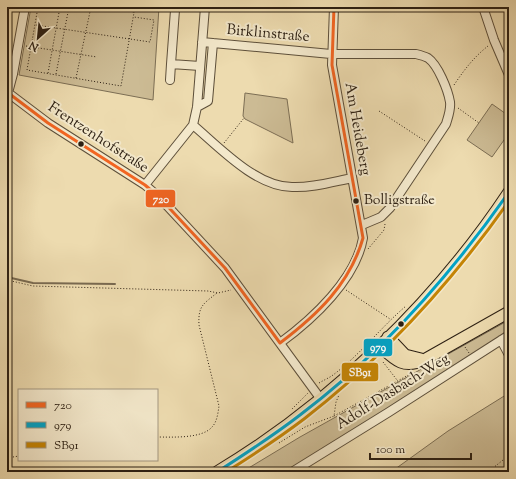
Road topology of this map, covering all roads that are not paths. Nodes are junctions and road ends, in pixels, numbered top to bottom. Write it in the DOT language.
graph roads {
  1 [pos="25,7"];
  2 [pos="205,7"];
  3 [pos="334,7"];
  4 [pos="483,7"];
  5 [pos="175,10"];
  6 [pos="202,42"];
  7 [pos="213,43"];
  8 [pos="331,54"];
  9 [pos="171,64"];
  10 [pos="200,66"];
  11 [pos="509,75"];
  12 [pos="170,80"];
  13 [pos="7,92"];
  14 [pos="197,107"];
  15 [pos="193,125"];
  16 [pos="352,178"];
  17 [pos="145,185"];
  18 [pos="509,192"];
  19 [pos="362,225"];
  20 [pos="509,312"];
  21 [pos="509,336"];
  22 [pos="388,337"];
  23 [pos="501,340"];
  24 [pos="280,343"];
  25 [pos="380,346"];
  26 [pos="509,355"];
  27 [pos="424,360"];
  28 [pos="320,398"];
  29 [pos="214,470"];
  30 [pos="292,472"];
  1 -- 13 [label="street"];
  2 -- 6 [label="street"];
  3 -- 8 [label="street, Am Heideberg"];
  4 -- 11 [label="street"];
  5 -- 9 [label="street"];
  6 -- 7 [label="street, Birklinstraße"];
  6 -- 10 [label="street"];
  7 -- 8 [label="street, Birklinstraße"];
  7 -- 14 [label="street"];
  8 -- 16 [label="street, Am Heideberg"];
  8 -- 19 [label="street, Birklinstraße"];
  9 -- 10 [label="street"];
  9 -- 12 [label="street"];
  10 -- 14 [label="street"];
  13 -- 17 [label="street, Frentzenhofstraße"];
  14 -- 15 [label="street"];
  15 -- 16 [label="street"];
  15 -- 17 [label="street"];
  16 -- 19 [label="street, Am Heideberg"];
  17 -- 24 [label="street, Frentzenhofstraße"];
  18 -- 22 [label="main road"];
  19 -- 24 [label="street, Am Heideberg"];
  20 -- 27 [label="main road"];
  21 -- 23 [label="street, Adolf-Dasbach-Weg"];
  22 -- 25 [label="main road"];
  22 -- 27 [label="main road"];
  23 -- 26 [label="street"];
  23 -- 30 [label="street, Adolf-Dasbach-Weg"];
  24 -- 28 [label="street, Frentzenhofstraße"];
  25 -- 27 [label="main road"];
  25 -- 28 [label="main road"];
  28 -- 29 [label="main road"];
}
